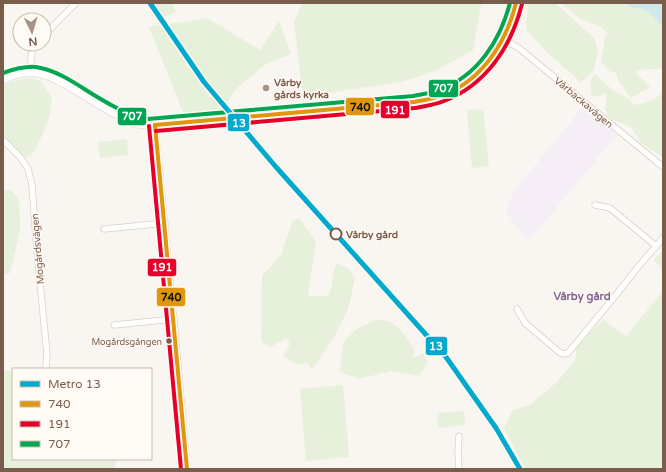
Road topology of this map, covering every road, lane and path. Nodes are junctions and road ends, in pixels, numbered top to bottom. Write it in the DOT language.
graph roads {
  1 [pos="76,3"];
  2 [pos="516,3"];
  3 [pos="52,26"];
  4 [pos="504,39"];
  5 [pos="32,52"];
  6 [pos="31,72"];
  7 [pos="3,80"];
  8 [pos="155,125"];
  9 [pos="3,140"];
  10 [pos="663,167"];
  11 [pos="595,205"];
  12 [pos="165,224"];
  13 [pos="104,229"];
  14 [pos="663,238"];
  15 [pos="656,246"];
  16 [pos="517,309"];
  17 [pos="174,319"];
  18 [pos="114,325"];
  19 [pos="46,367"];
  20 [pos="459,436"];
  21 [pos="187,469"];
  22 [pos="459,469"];
  1 -- 3 [label="street"];
  2 -- 4 [label="street"];
  4 -- 8 [label="street"];
  4 -- 10 [label="street, Vårbackavägen"];
  5 -- 6 [label="street"];
  6 -- 7 [label="street"];
  6 -- 8 [label="street"];
  8 -- 12 [label="street"];
  9 -- 19 [label="street, Mogårdsvägen"];
  11 -- 15 [label="street"];
  12 -- 13 [label="street"];
  12 -- 17 [label="street"];
  14 -- 15 [label="street"];
  15 -- 16 [label="street"];
  17 -- 18 [label="street"];
  17 -- 21 [label="street"];
  20 -- 22 [label="street"];
}
